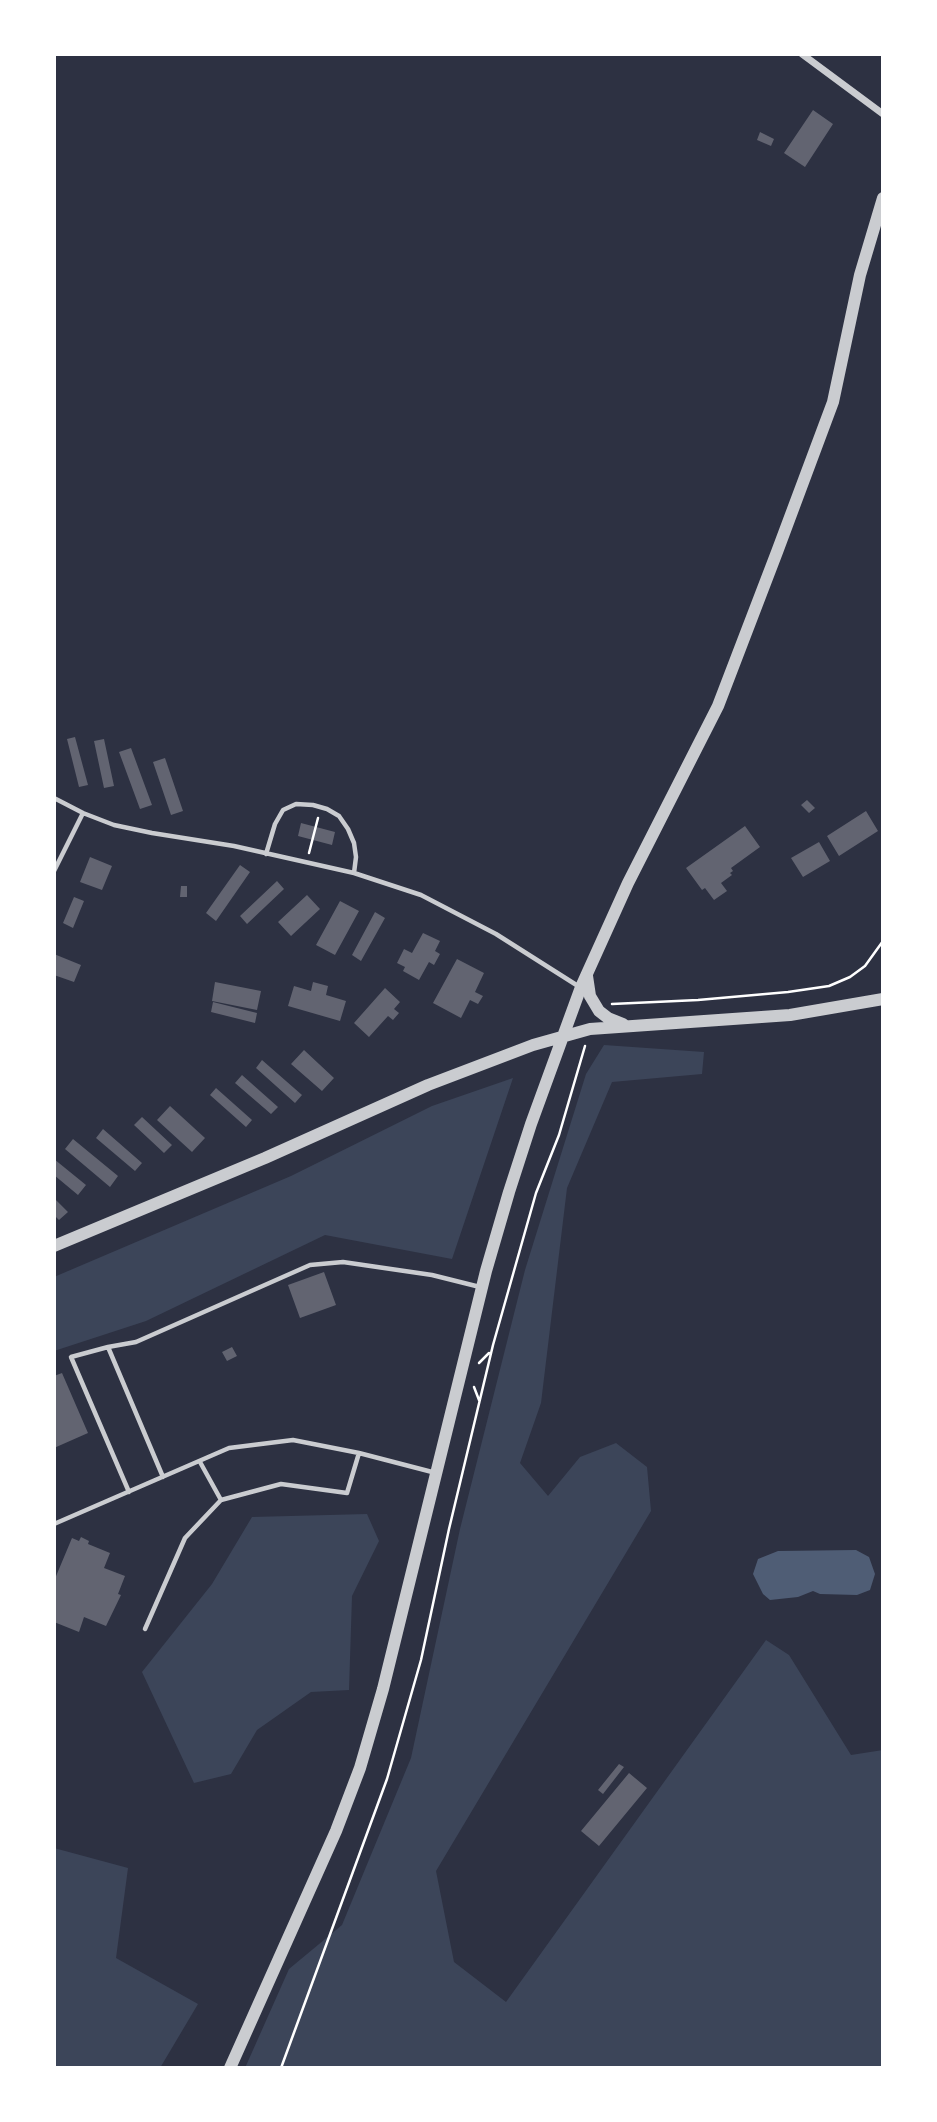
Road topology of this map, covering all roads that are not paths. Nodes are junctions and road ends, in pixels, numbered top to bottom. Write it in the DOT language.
graph roads {
  1 [pos="802,54"];
  2 [pos="883,114"];
  3 [pos="883,198"];
  4 [pos="54,798"];
  5 [pos="83,813"];
  6 [pos="266,853"];
  7 [pos="54,871"];
  8 [pos="354,873"];
  9 [pos="587,974"];
  10 [pos="581,987"];
  11 [pos="883,999"];
  12 [pos="626,1026"];
  13 [pos="562,1037"];
  14 [pos="54,1246"];
  15 [pos="482,1288"];
  16 [pos="108,1347"];
  17 [pos="359,1453"];
  18 [pos="200,1462"];
  19 [pos="436,1473"];
  20 [pos="163,1478"];
  21 [pos="129,1492"];
  22 [pos="220,1500"];
  23 [pos="54,1524"];
  24 [pos="145,1629"];
  25 [pos="230,2068"];
  1 -- 2 [label="street"];
  3 -- 9 [label="street"];
  4 -- 5 [label="lane"];
  5 -- 6 [label="lane"];
  5 -- 7 [label="lane"];
  6 -- 8 [label="lane"];
  6 -- 8 [label="lane"];
  8 -- 10 [label="lane"];
  9 -- 10 [label="street"];
  9 -- 12 [label="street"];
  10 -- 13 [label="street"];
  11 -- 12 [label="street"];
  12 -- 13 [label="street"];
  13 -- 14 [label="street"];
  13 -- 15 [label="street"];
  15 -- 16 [label="lane"];
  15 -- 19 [label="street"];
  16 -- 20 [label="lane"];
  16 -- 21 [label="lane"];
  17 -- 18 [label="lane"];
  17 -- 19 [label="lane"];
  17 -- 22 [label="lane"];
  18 -- 20 [label="lane"];
  18 -- 22 [label="lane"];
  19 -- 25 [label="street"];
  20 -- 21 [label="lane"];
  21 -- 23 [label="lane"];
  22 -- 24 [label="lane"];
}
